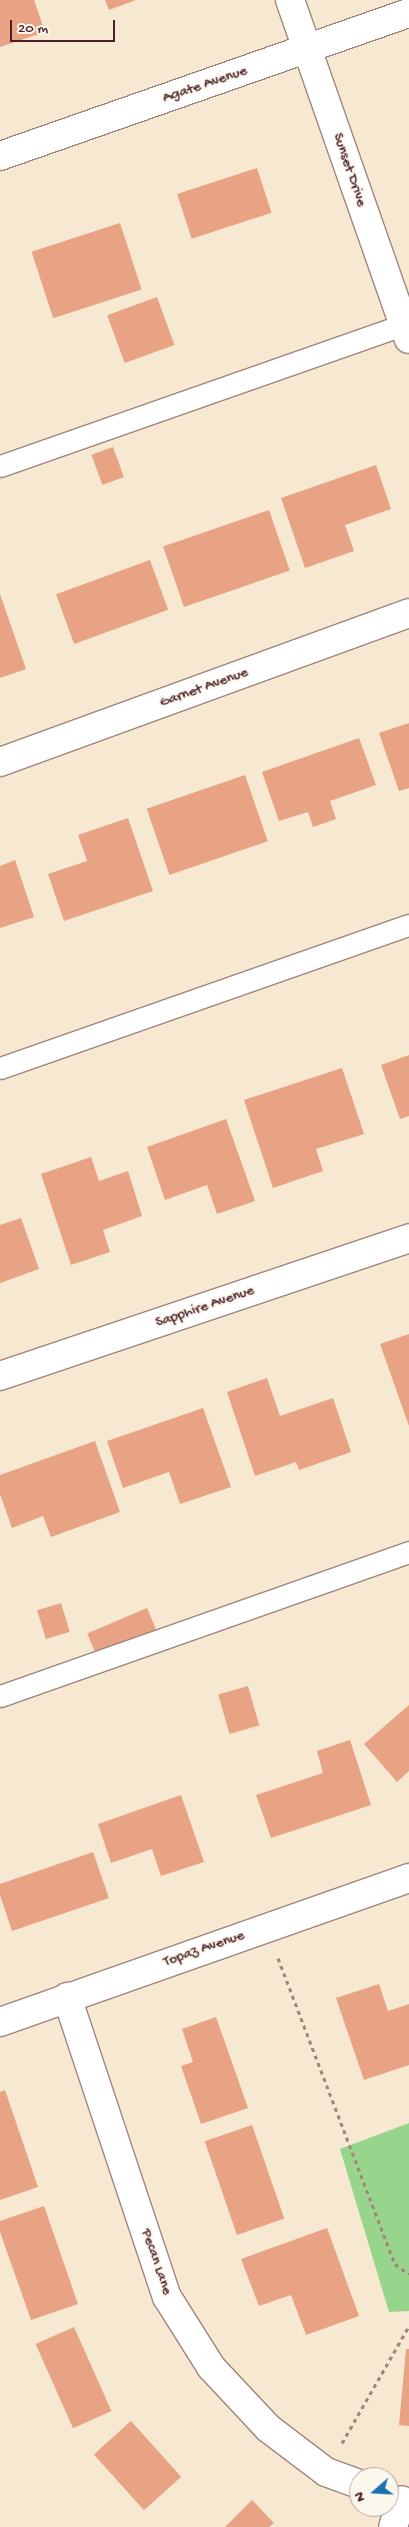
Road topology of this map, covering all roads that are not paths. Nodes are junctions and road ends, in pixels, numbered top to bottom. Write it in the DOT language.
graph roads {
  1 [pos="290,0"];
  2 [pos="409,14"];
  3 [pos="307,50"];
  4 [pos="0,156"];
  5 [pos="407,329"];
  6 [pos="0,466"];
  7 [pos="409,613"];
  8 [pos="0,762"];
  9 [pos="409,925"];
  10 [pos="0,1068"];
  11 [pos="409,1238"];
  12 [pos="0,1376"];
  13 [pos="409,1552"];
  14 [pos="0,1696"];
  15 [pos="409,1878"];
  16 [pos="67,1997"];
  17 [pos="0,2022"];
  18 [pos="349,2480"];
  19 [pos="400,2499"];
  20 [pos="393,2527"];
  1 -- 3 [label="street, Sunset Drive"];
  2 -- 3 [label="street, Agate Avenue"];
  3 -- 4 [label="street, Agate Avenue"];
  3 -- 5 [label="street, Sunset Drive"];
  5 -- 6 [label="lane"];
  7 -- 8 [label="street, Garnet Avenue"];
  9 -- 10 [label="lane"];
  11 -- 12 [label="street, Sapphire Avenue"];
  13 -- 14 [label="lane"];
  15 -- 16 [label="street, Topaz Avenue"];
  16 -- 17 [label="street, Topaz Avenue"];
  16 -- 18 [label="street, Pecan Lane"];
  19 -- 20 [label="street"];
}
